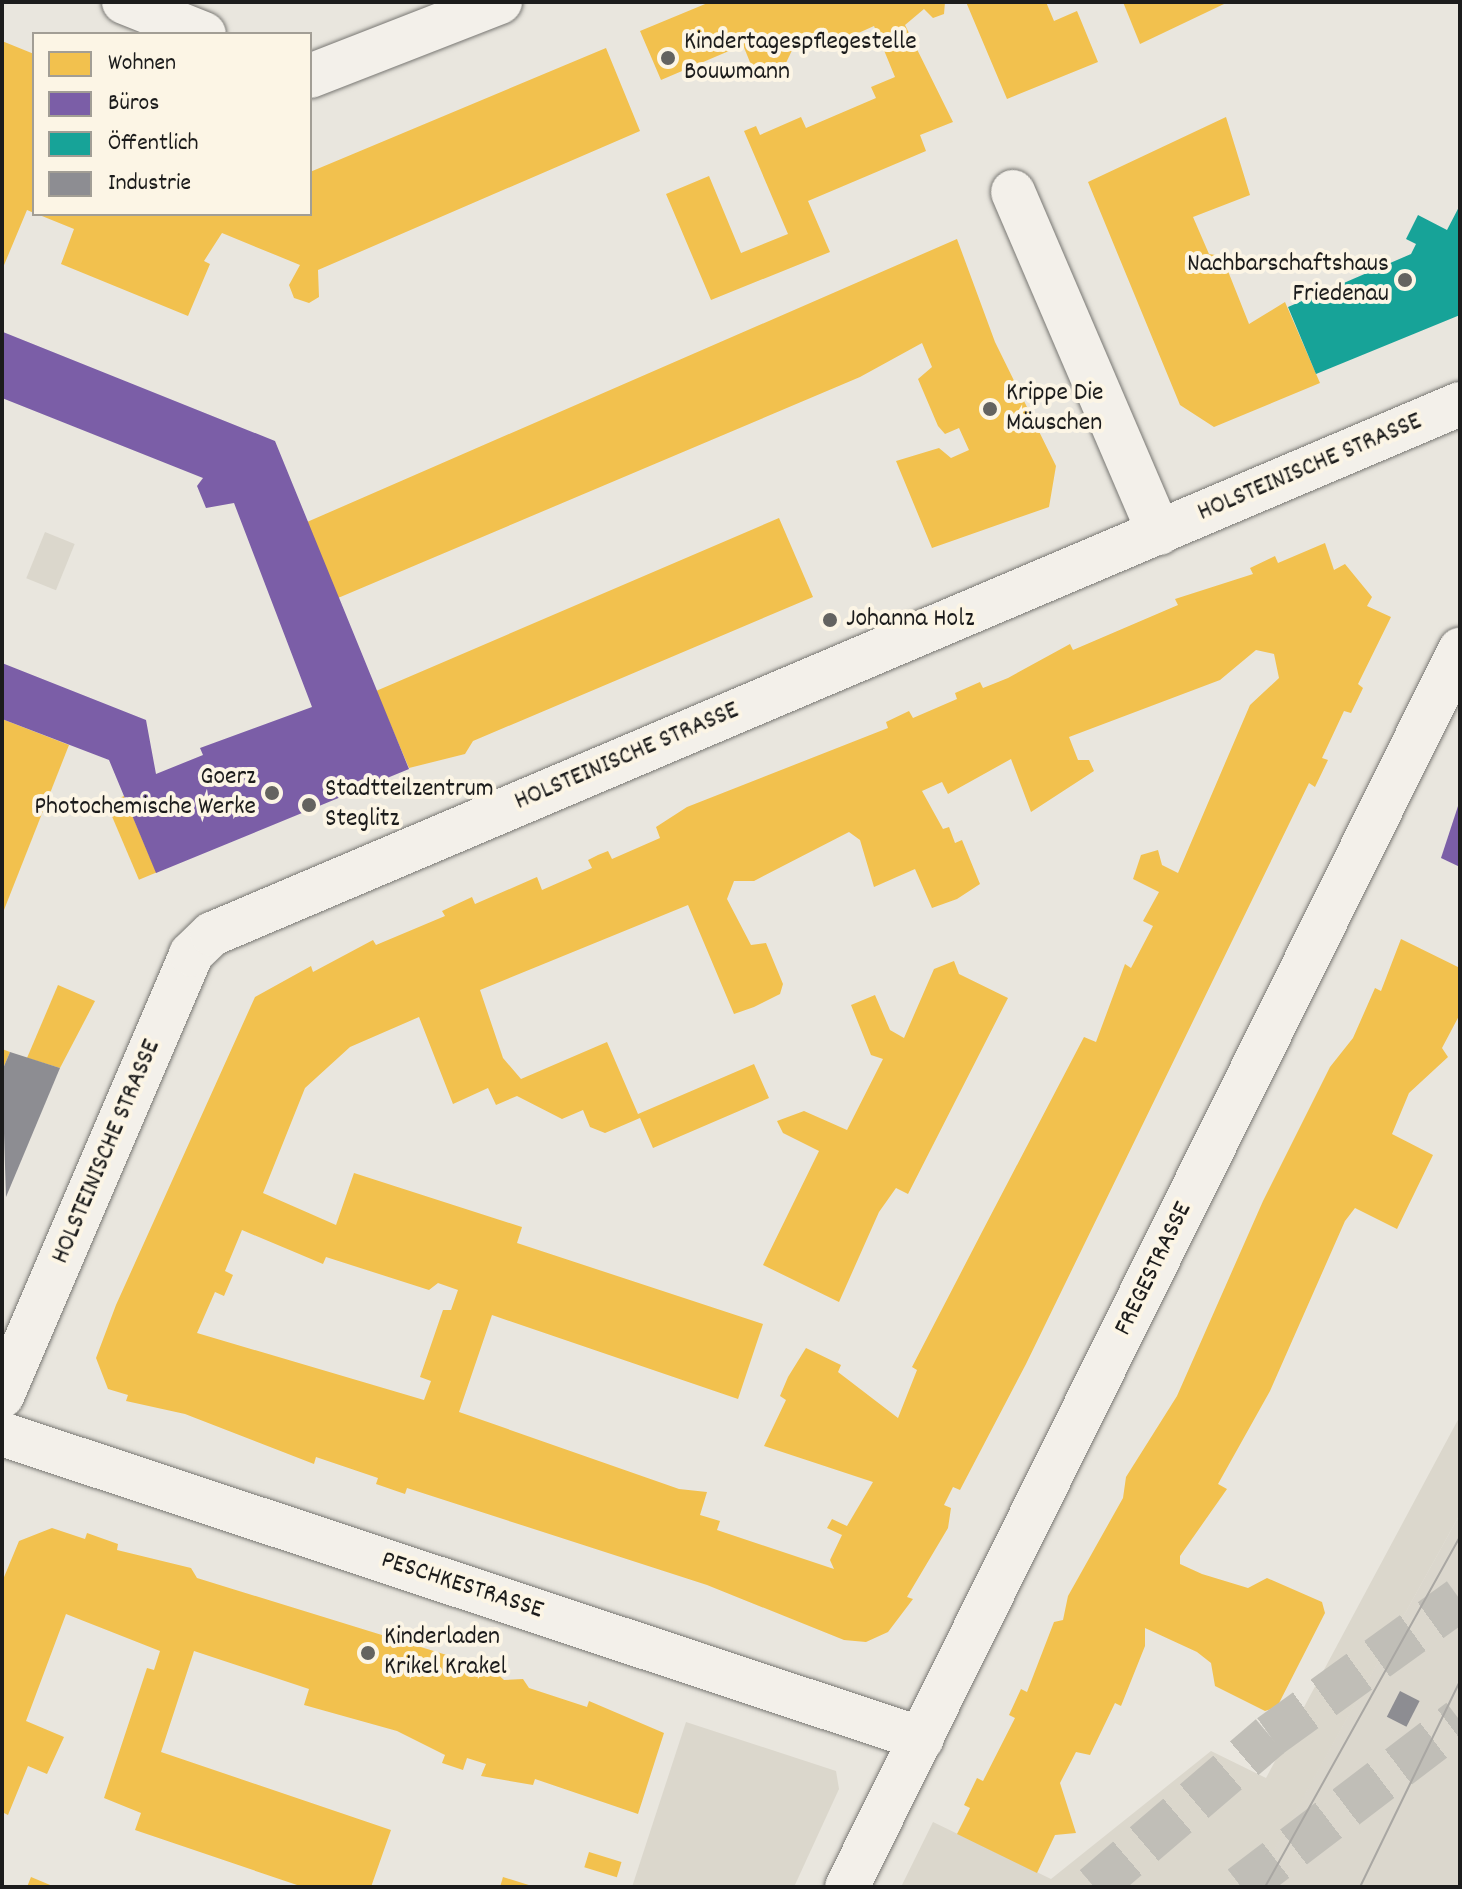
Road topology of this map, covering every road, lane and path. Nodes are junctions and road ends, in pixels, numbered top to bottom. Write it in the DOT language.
graph roads {
  1 [pos="124,2"];
  2 [pos="500,2"];
  3 [pos="199,32"];
  4 [pos="312,75"];
  5 [pos="1013,192"];
  6 [pos="1460,404"];
  7 [pos="1159,533"];
  8 [pos="1460,650"];
  9 [pos="2,1396"];
  10 [pos="2,1434"];
  11 [pos="922,1739"];
  12 [pos="847,1887"];
  1 -- 3 [label="street"];
  2 -- 4 [label="street"];
  5 -- 7 [label="street"];
  6 -- 7 [label="street, HOLSTEINISCHE STRASSE"];
  7 -- 9 [label="street, HOLSTEINISCHE STRASSE"];
  8 -- 11 [label="street, FREGESTRASSE"];
  10 -- 11 [label="street, PESCHKESTRASSE"];
  11 -- 12 [label="street, FREGESTRASSE"];
}
